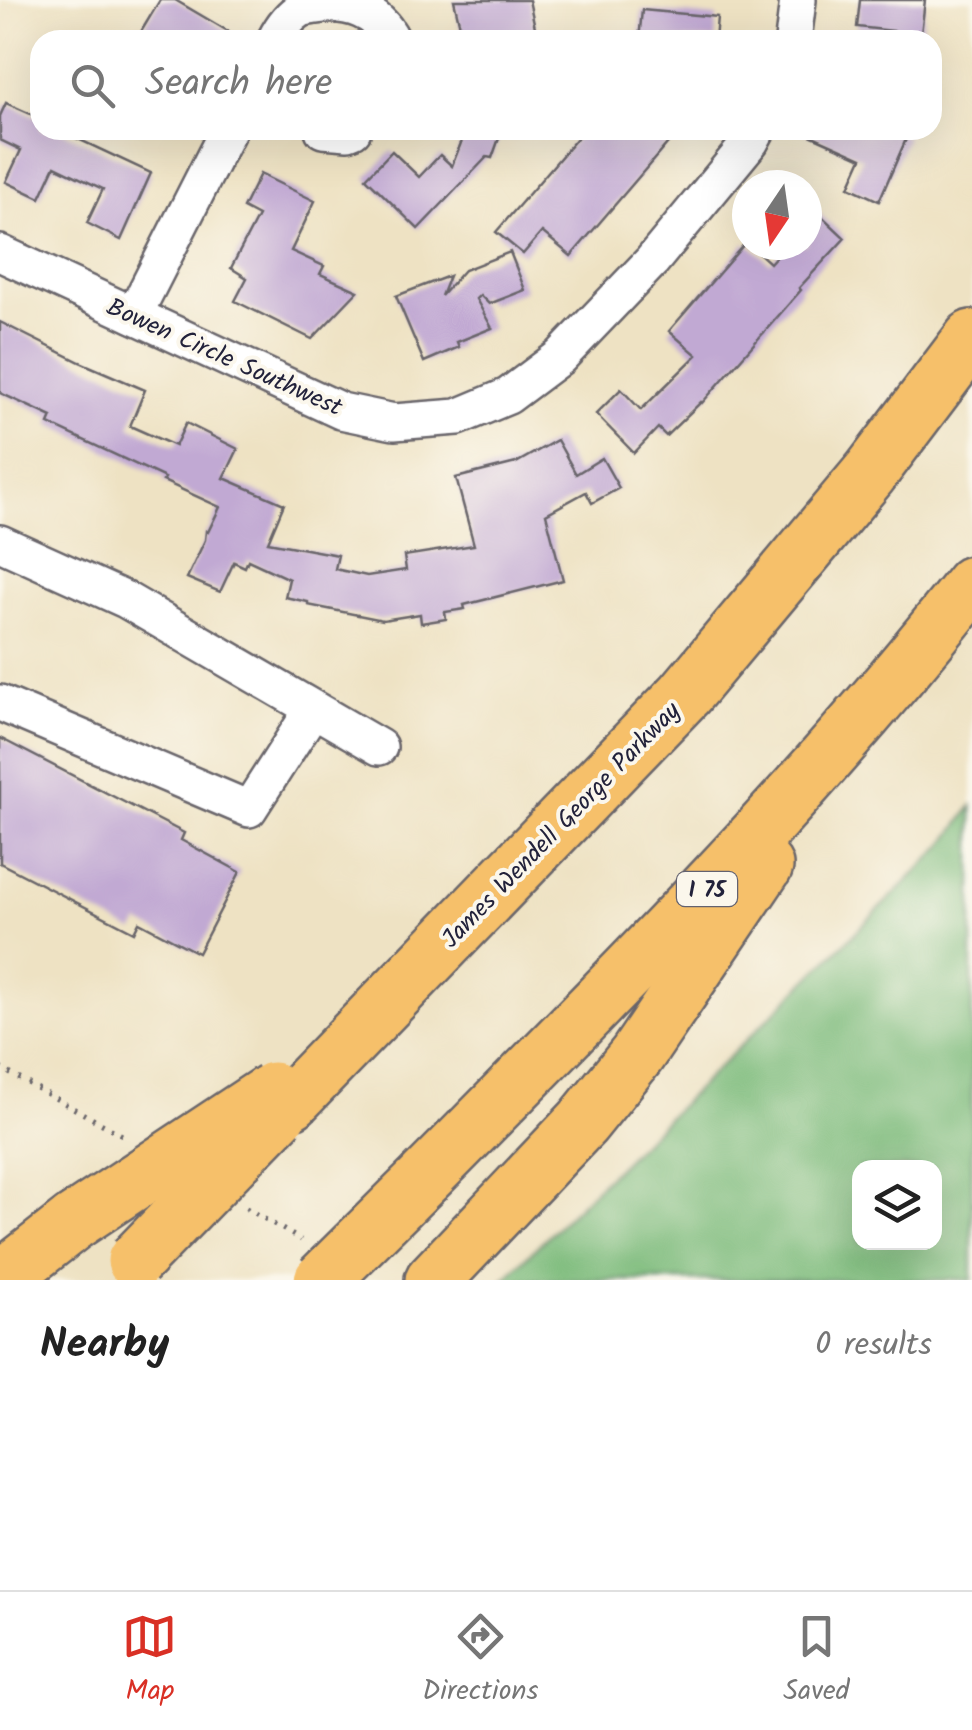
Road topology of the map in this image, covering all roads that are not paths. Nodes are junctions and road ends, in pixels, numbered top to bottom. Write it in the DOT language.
graph roads {
  1 [pos="798,0"];
  2 [pos="281,30"];
  3 [pos="387,30"];
  4 [pos="794,30"];
  5 [pos="223,140"];
  6 [pos="752,140"];
  7 [pos="0,253"];
  8 [pos="134,314"];
  9 [pos="972,338"];
  10 [pos="0,543"];
  11 [pos="972,584"];
  12 [pos="0,703"];
  13 [pos="872,707"];
  14 [pos="313,709"];
  15 [pos="380,747"];
  16 [pos="282,1095"];
  17 [pos="125,1270"];
  18 [pos="0,1280"];
  19 [pos="322,1280"];
  20 [pos="433,1280"];
  1 -- 4 [label="street"];
  2 -- 3 [label="street"];
  5 -- 8 [label="street"];
  6 -- 8 [label="street, Bowen Circle Southwest"];
  7 -- 8 [label="street, Bowen Circle Southwest"];
  9 -- 16 [label="highway, James Wendell George Parkway"];
  10 -- 14 [label="street"];
  11 -- 13 [label="highway, I 75"];
  12 -- 14 [label="street"];
  13 -- 19 [label="highway, I 75, bridge"];
  13 -- 20 [label="highway"];
  14 -- 15 [label="street"];
  16 -- 17 [label="highway, James Wendell George Parkway, bridge"];
  16 -- 18 [label="highway, bridge"];
}
